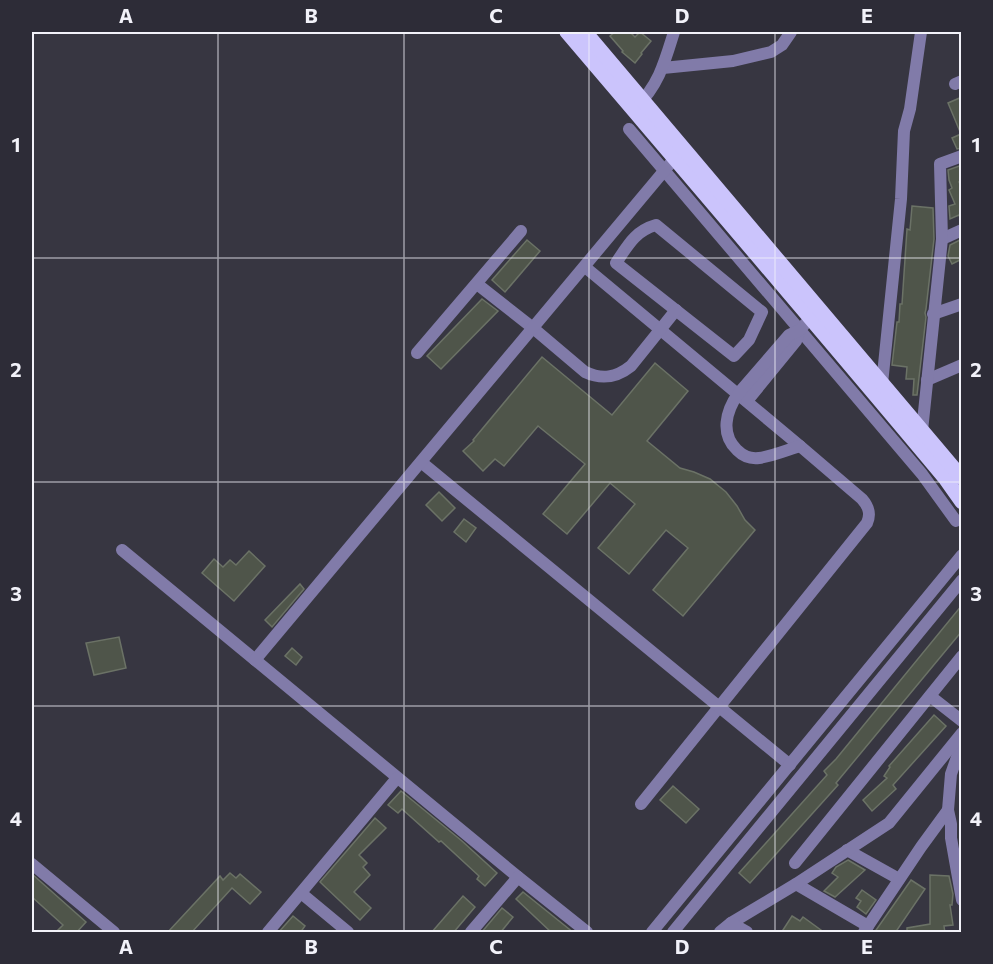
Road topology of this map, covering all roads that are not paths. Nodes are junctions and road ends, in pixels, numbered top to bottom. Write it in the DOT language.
graph roads {
  1 [pos="567,32"];
  2 [pos="585,32"];
  3 [pos="674,32"];
  4 [pos="791,32"];
  5 [pos="921,32"];
  6 [pos="663,68"];
  7 [pos="638,105"];
  8 [pos="629,129"];
  9 [pos="962,156"];
  10 [pos="674,160"];
  11 [pos="962,230"];
  12 [pos="521,231"];
  13 [pos="942,239"];
  14 [pos="585,267"];
  15 [pos="477,284"];
  16 [pos="962,304"];
  17 [pos="676,310"];
  18 [pos="815,313"];
  19 [pos="933,314"];
  20 [pos="533,328"];
  21 [pos="661,330"];
  22 [pos="800,330"];
  23 [pos="417,353"];
  24 [pos="962,365"];
  25 [pos="927,380"];
  26 [pos="882,384"];
  27 [pos="743,398"];
  28 [pos="922,432"];
  29 [pos="800,446"];
  30 [pos="421,462"];
  31 [pos="962,478"];
  32 [pos="962,502"];
  33 [pos="957,521"];
  34 [pos="122,550"];
  35 [pos="962,555"];
  36 [pos="962,580"];
  37 [pos="962,656"];
  38 [pos="255,660"];
  39 [pos="930,696"];
  40 [pos="718,707"];
  41 [pos="962,721"];
  42 [pos="962,733"];
  43 [pos="962,744"];
  44 [pos="790,765"];
  45 [pos="956,772"];
  46 [pos="398,777"];
  47 [pos="641,804"];
  48 [pos="948,810"];
  49 [pos="956,835"];
  50 [pos="847,850"];
  51 [pos="795,863"];
  52 [pos="32,864"];
  53 [pos="518,877"];
  54 [pos="899,879"];
  55 [pos="796,884"];
  56 [pos="301,893"];
  57 [pos="961,899"];
  58 [pos="731,923"];
  59 [pos="866,929"];
  60 [pos="106,930"];
  61 [pos="268,933"];
  62 [pos="348,933"];
  63 [pos="471,933"];
  64 [pos="587,933"];
  65 [pos="652,933"];
  66 [pos="673,933"];
  67 [pos="720,933"];
  68 [pos="747,933"];
  1 -- 7 [label="main road"];
  2 -- 7 [label="main road"];
  3 -- 6 [label="street"];
  4 -- 6 [label="street"];
  5 -- 26 [label="street"];
  6 -- 7 [label="street"];
  7 -- 10 [label="main road"];
  8 -- 10 [label="street"];
  9 -- 13 [label="street"];
  10 -- 14 [label="street"];
  10 -- 18 [label="main road"];
  10 -- 22 [label="street"];
  11 -- 13 [label="street"];
  12 -- 15 [label="street"];
  13 -- 19 [label="street"];
  14 -- 20 [label="street"];
  14 -- 21 [label="street"];
  15 -- 20 [label="street"];
  15 -- 23 [label="street"];
  16 -- 19 [label="street"];
  17 -- 17 [label="street"];
  17 -- 21 [label="street"];
  18 -- 22 [label="street"];
  18 -- 26 [label="main road"];
  18 -- 32 [label="main road"];
  19 -- 25 [label="street"];
  20 -- 21 [label="street"];
  20 -- 30 [label="street"];
  21 -- 27 [label="street"];
  22 -- 27 [label="street"];
  22 -- 33 [label="street"];
  24 -- 25 [label="street"];
  25 -- 28 [label="street"];
  26 -- 28 [label="main road"];
  27 -- 29 [label="street"];
  27 -- 29 [label="street"];
  28 -- 31 [label="main road"];
  29 -- 40 [label="street"];
  30 -- 38 [label="street"];
  30 -- 40 [label="street"];
  34 -- 38 [label="street"];
  35 -- 44 [label="street"];
  36 -- 66 [label="street"];
  37 -- 39 [label="street"];
  38 -- 46 [label="street"];
  39 -- 41 [label="street"];
  39 -- 51 [label="street"];
  40 -- 44 [label="street"];
  40 -- 47 [label="street"];
  42 -- 50 [label="street"];
  43 -- 45 [label="street"];
  44 -- 65 [label="street"];
  45 -- 48 [label="street"];
  46 -- 53 [label="street"];
  46 -- 56 [label="street"];
  48 -- 49 [label="street"];
  48 -- 54 [label="street"];
  49 -- 57 [label="street"];
  50 -- 54 [label="street"];
  50 -- 55 [label="street"];
  52 -- 60 [label="street"];
  53 -- 63 [label="street"];
  53 -- 64 [label="street"];
  54 -- 59 [label="street"];
  55 -- 58 [label="street"];
  55 -- 59 [label="street"];
  56 -- 61 [label="street"];
  56 -- 62 [label="street"];
  58 -- 67 [label="street"];
  58 -- 68 [label="street"];
}
